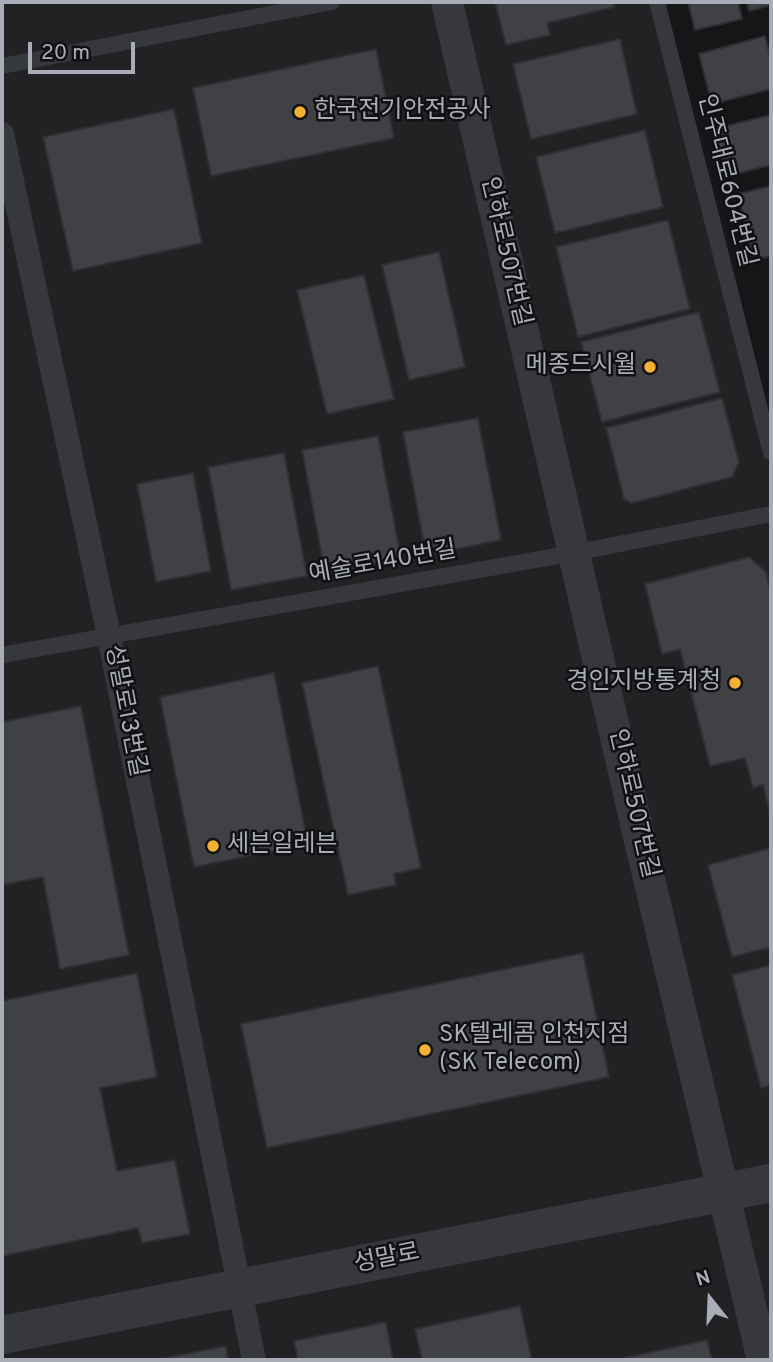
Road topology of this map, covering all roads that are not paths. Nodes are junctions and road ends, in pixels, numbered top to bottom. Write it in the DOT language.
graph roads {
  1 [pos="332,2"];
  2 [pos="447,2"];
  3 [pos="657,2"];
  4 [pos="2,66"];
  5 [pos="2,134"];
  6 [pos="771,453"];
  7 [pos="771,514"];
  8 [pos="574,553"];
  9 [pos="109,636"];
  10 [pos="2,655"];
  11 [pos="771,1183"];
  12 [pos="724,1194"];
  13 [pos="240,1289"];
  14 [pos="2,1335"];
  15 [pos="254,1360"];
  16 [pos="763,1360"];
  1 -- 4 [label="lane"];
  2 -- 8 [label="street, 인하로507번길"];
  3 -- 6 [label="lane, 인주대로604번길"];
  5 -- 9 [label="street, 성말로13번길"];
  7 -- 8 [label="lane, 예술로140번길"];
  8 -- 9 [label="lane, 예술로140번길"];
  8 -- 12 [label="street, 인하로507번길"];
  9 -- 10 [label="lane, 예술로140번길"];
  9 -- 13 [label="street, 성말로13번길"];
  11 -- 12 [label="street, 성말로"];
  12 -- 13 [label="street, 성말로"];
  12 -- 16 [label="street, 인하로507번길"];
  13 -- 14 [label="street, 성말로"];
  13 -- 15 [label="street, 성말로13번길"];
}
